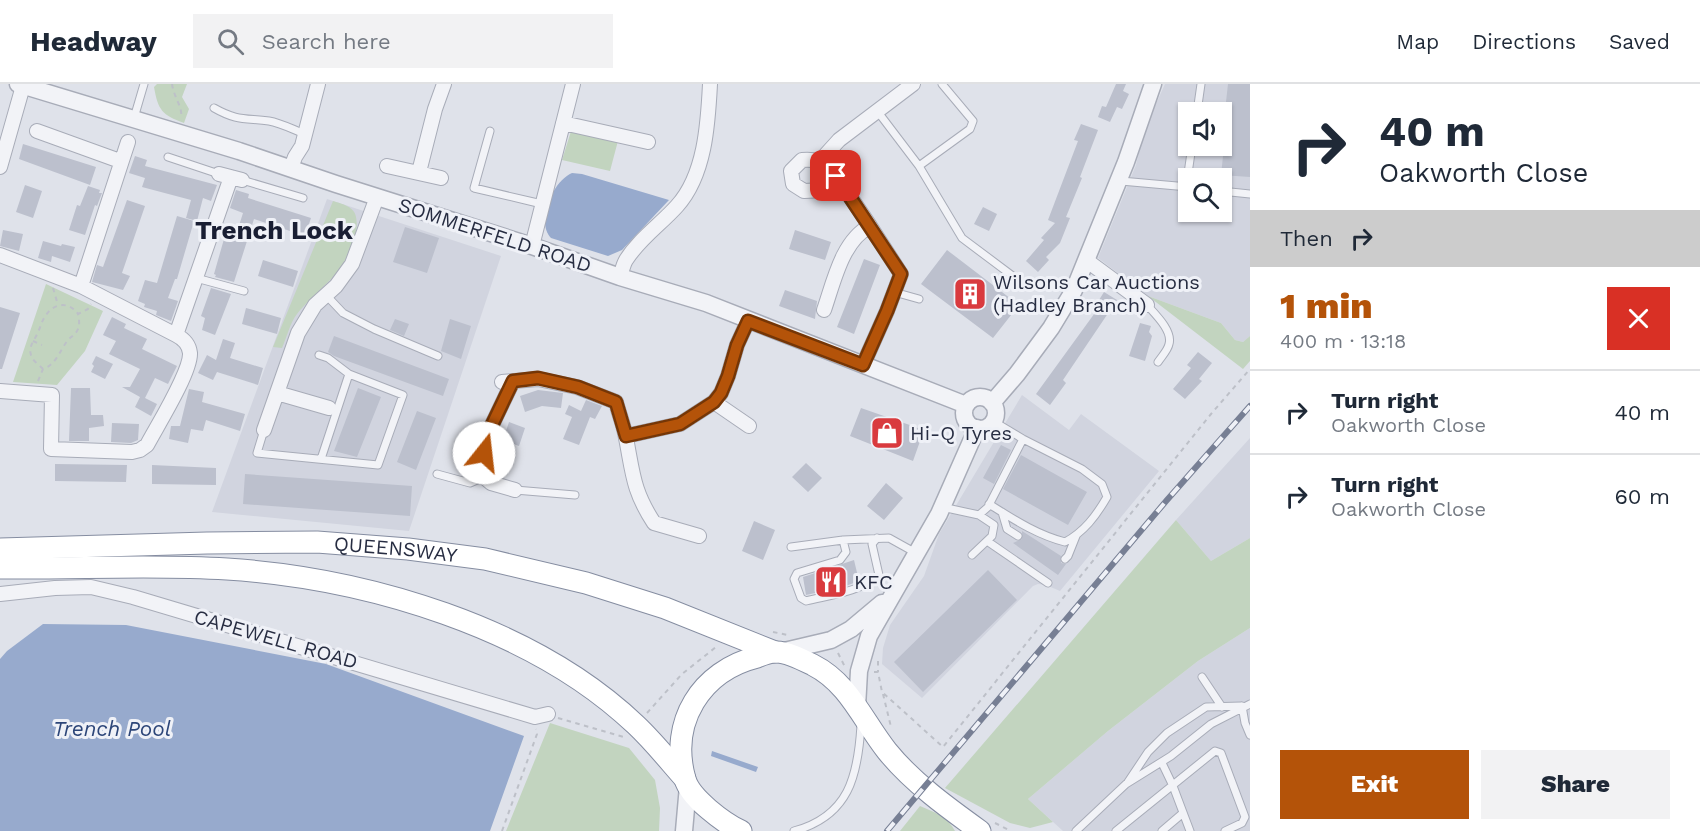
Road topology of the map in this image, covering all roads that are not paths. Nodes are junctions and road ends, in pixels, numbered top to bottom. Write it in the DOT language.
graph roads {
  1 [pos="144,84"];
  2 [pos="318,84"];
  3 [pos="444,84"];
  4 [pos="573,84"];
  5 [pos="710,84"];
  6 [pos="913,84"];
  7 [pos="942,84"];
  8 [pos="1153,84"];
  9 [pos="1201,84"];
  10 [pos="21,85"];
  11 [pos="1198,102"];
  12 [pos="213,108"];
  13 [pos="878,112"];
  14 [pos="134,118"];
  15 [pos="563,123"];
  16 [pos="38,131"];
  17 [pos="490,131"];
  18 [pos="305,134"];
  19 [pos="128,142"];
  20 [pos="648,142"];
  21 [pos="168,157"];
  22 [pos="120,161"];
  23 [pos="820,161"];
  24 [pos="387,166"];
  25 [pos="919,166"];
  26 [pos="0,167"];
  27 [pos="291,168"];
  28 [pos="419,172"];
  29 [pos="231,177"];
  30 [pos="441,178"];
  31 [pos="1118,181"];
  32 [pos="1178,186"];
  33 [pos="845,189"];
  34 [pos="1232,193"];
  35 [pos="1250,195"];
  36 [pos="377,197"];
  37 [pos="303,198"];
  38 [pos="543,204"];
  39 [pos="870,226"];
  40 [pos="532,246"];
  41 [pos="0,255"];
  42 [pos="1086,260"];
  43 [pos="620,277"];
  44 [pos="196,278"];
  45 [pos="1018,280"];
  46 [pos="81,286"];
  47 [pos="244,291"];
  48 [pos="894,292"];
  49 [pos="326,296"];
  50 [pos="919,298"];
  51 [pos="1148,305"];
  52 [pos="824,310"];
  53 [pos="748,321"];
  54 [pos="176,335"];
  55 [pos="319,355"];
  56 [pos="438,357"];
  57 [pos="1158,362"];
  58 [pos="863,365"];
  59 [pos="349,374"];
  60 [pos="0,391"];
  61 [pos="277,393"];
  62 [pos="714,402"];
  63 [pos="992,403"];
  64 [pos="966,405"];
  65 [pos="329,408"];
  66 [pos="993,421"];
  67 [pos="750,426"];
  68 [pos="977,428"];
  69 [pos="264,430"];
  70 [pos="626,436"];
  71 [pos="1023,439"];
  72 [pos="321,459"];
  73 [pos="437,474"];
  74 [pos="484,477"];
  75 [pos="515,490"];
  76 [pos="574,495"];
  77 [pos="989,504"];
  78 [pos="942,507"];
  79 [pos="1002,512"];
  80 [pos="979,515"];
  81 [pos="699,536"];
  82 [pos="1018,536"];
  83 [pos="1076,536"];
  84 [pos="877,538"];
  85 [pos="843,540"];
  86 [pos="987,541"];
  87 [pos="791,547"];
  88 [pos="0,549"];
  89 [pos="916,553"];
  90 [pos="972,555"];
  91 [pos="1065,559"];
  92 [pos="0,568"];
  93 [pos="1048,583"];
  94 [pos="0,594"];
  95 [pos="890,597"];
  96 [pos="777,652"];
  97 [pos="1202,677"];
  98 [pos="1246,705"];
  99 [pos="1222,707"];
  100 [pos="859,712"];
  101 [pos="548,714"];
  102 [pos="1250,735"];
  103 [pos="1162,763"];
  104 [pos="686,783"];
  105 [pos="1126,784"];
  106 [pos="1173,786"];
  107 [pos="953,812"];
  108 [pos="1183,813"];
  109 [pos="983,824"];
  110 [pos="684,831"];
  111 [pos="741,831"];
  112 [pos="794,831"];
  113 [pos="963,831"];
  114 [pos="1076,831"];
  115 [pos="1116,831"];
  116 [pos="1162,831"];
  117 [pos="1190,831"];
  118 [pos="1225,831"];
  1 -- 14 [label="lane"];
  2 -- 18 [label="street"];
  3 -- 28 [label="street"];
  4 -- 15 [label="street"];
  5 -- 43 [label="street"];
  6 -- 13 [label="street"];
  7 -- 25 [label="lane"];
  8 -- 31 [label="street"];
  9 -- 11 [label="lane"];
  10 -- 14 [label="street, SOMMERFELD ROAD"];
  10 -- 26 [label="street"];
  12 -- 18 [label="lane"];
  13 -- 23 [label="street"];
  13 -- 25 [label="lane"];
  14 -- 27 [label="street, SOMMERFELD ROAD"];
  15 -- 20 [label="street"];
  15 -- 38 [label="street"];
  16 -- 22 [label="street"];
  17 -- 38 [label="lane"];
  18 -- 27 [label="street"];
  19 -- 22 [label="street"];
  21 -- 29 [label="lane"];
  22 -- 46 [label="street"];
  23 -- 33 [label="street"];
  23 -- 33 [label="street"];
  24 -- 28 [label="street"];
  25 -- 45 [label="lane"];
  27 -- 36 [label="street, SOMMERFELD ROAD"];
  28 -- 30 [label="street"];
  29 -- 37 [label="lane"];
  29 -- 44 [label="street"];
  31 -- 32 [label="lane"];
  31 -- 42 [label="street"];
  33 -- 39 [label="street"];
  34 -- 35 [label="lane"];
  36 -- 40 [label="street, SOMMERFELD ROAD"];
  36 -- 49 [label="street"];
  38 -- 40 [label="street"];
  39 -- 48 [label="street"];
  39 -- 52 [label="street"];
  40 -- 43 [label="street, SOMMERFELD ROAD"];
  41 -- 46 [label="street"];
  42 -- 51 [label="street"];
  42 -- 63 [label="street"];
  43 -- 53 [label="street, SOMMERFELD ROAD"];
  44 -- 47 [label="lane"];
  44 -- 54 [label="street"];
  46 -- 54 [label="street"];
  48 -- 50 [label="lane"];
  48 -- 58 [label="street"];
  49 -- 56 [label="lane"];
  49 -- 61 [label="street"];
  51 -- 57 [label="lane"];
  53 -- 58 [label="street, SOMMERFELD ROAD"];
  53 -- 62 [label="street"];
  54 -- 60 [label="street"];
  55 -- 59 [label="lane"];
  58 -- 64 [label="street, SOMMERFELD ROAD"];
  59 -- 72 [label="lane"];
  59 -- 72 [label="lane"];
  61 -- 65 [label="street"];
  61 -- 69 [label="street"];
  62 -- 67 [label="street"];
  62 -- 70 [label="street"];
  63 -- 64 [label="street"];
  63 -- 66 [label="street"];
  64 -- 68 [label="street"];
  66 -- 68 [label="street"];
  66 -- 71 [label="lane"];
  68 -- 78 [label="street"];
  69 -- 72 [label="lane"];
  70 -- 74 [label="street"];
  70 -- 81 [label="street"];
  71 -- 77 [label="lane"];
  71 -- 83 [label="lane"];
  73 -- 74 [label="lane"];
  74 -- 75 [label="street"];
  75 -- 76 [label="lane"];
  77 -- 79 [label="lane"];
  77 -- 80 [label="lane"];
  78 -- 80 [label="lane"];
  78 -- 89 [label="street"];
  79 -- 82 [label="lane"];
  79 -- 83 [label="lane"];
  80 -- 86 [label="lane"];
  83 -- 91 [label="lane"];
  84 -- 85 [label="lane"];
  84 -- 85 [label="lane"];
  84 -- 89 [label="lane"];
  85 -- 87 [label="lane"];
  86 -- 90 [label="lane"];
  86 -- 93 [label="lane"];
  88 -- 96 [label="highway, QUEENSWAY"];
  89 -- 95 [label="street"];
  92 -- 104 [label="highway, QUEENSWAY"];
  94 -- 101 [label="street, CAPEWELL ROAD"];
  95 -- 96 [label="street"];
  95 -- 100 [label="street"];
  96 -- 100 [label="highway"];
  96 -- 104 [label="highway"];
  97 -- 99 [label="lane"];
  98 -- 99 [label="lane"];
  98 -- 102 [label="lane"];
  98 -- 103 [label="lane"];
  99 -- 105 [label="lane"];
  100 -- 107 [label="highway"];
  100 -- 112 [label="lane"];
  103 -- 105 [label="lane"];
  103 -- 106 [label="lane"];
  104 -- 110 [label="street"];
  104 -- 111 [label="highway"];
  105 -- 114 [label="lane"];
  106 -- 108 [label="lane"];
  106 -- 115 [label="lane"];
  106 -- 118 [label="lane"];
  107 -- 109 [label="highway"];
  107 -- 113 [label="highway"];
  108 -- 116 [label="lane"];
  108 -- 117 [label="lane"];
}
